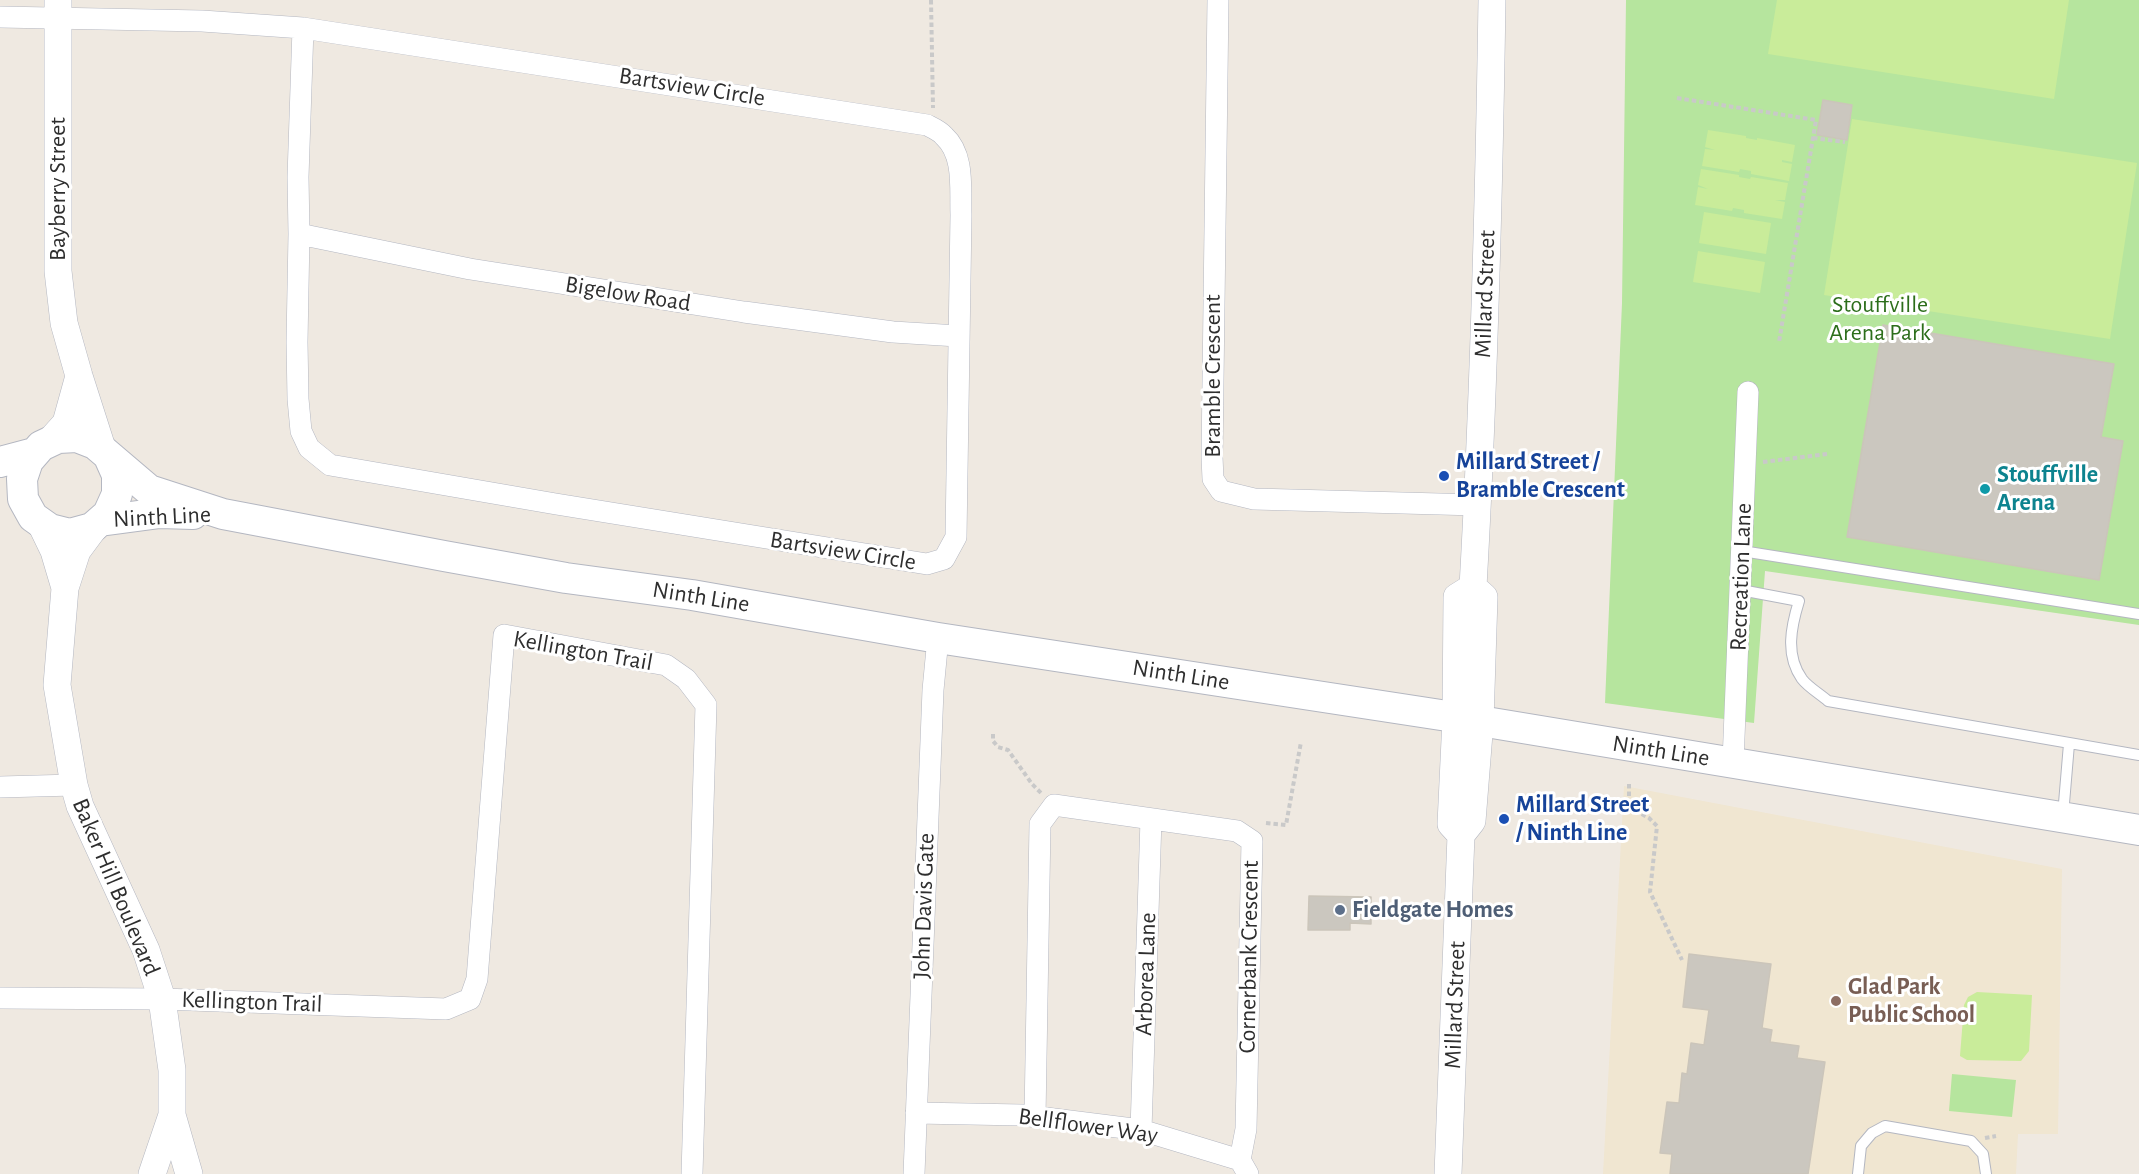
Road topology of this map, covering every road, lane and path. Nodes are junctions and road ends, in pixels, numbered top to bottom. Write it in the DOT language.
graph roads {
  1 [pos="931,0"];
  2 [pos="1218,0"];
  3 [pos="1492,0"];
  4 [pos="58,8"];
  5 [pos="0,17"];
  6 [pos="303,28"];
  7 [pos="1677,98"];
  8 [pos="927,125"];
  9 [pos="1813,138"];
  10 [pos="1845,142"];
  11 [pos="299,234"];
  12 [pos="958,336"];
  13 [pos="1779,342"];
  14 [pos="79,376"];
  15 [pos="1748,392"];
  16 [pos="42,448"];
  17 [pos="106,454"];
  18 [pos="1827,454"];
  19 [pos="0,462"];
  20 [pos="1745,464"];
  21 [pos="0,490"];
  22 [pos="1478,505"];
  23 [pos="223,514"];
  24 [pos="35,516"];
  25 [pos="98,522"];
  26 [pos="1742,551"];
  27 [pos="65,588"];
  28 [pos="1741,590"];
  29 [pos="2139,614"];
  30 [pos="938,638"];
  31 [pos="1468,720"];
  32 [pos="993,734"];
  33 [pos="1301,742"];
  34 [pos="2069,744"];
  35 [pos="2139,755"];
  36 [pos="1733,762"];
  37 [pos="1629,784"];
  38 [pos="74,786"];
  39 [pos="0,787"];
  40 [pos="1054,805"];
  41 [pos="2063,817"];
  42 [pos="1151,819"];
  43 [pos="1266,823"];
  44 [pos="2139,830"];
  45 [pos="1682,960"];
  46 [pos="0,998"];
  47 [pos="162,999"];
  48 [pos="916,1113"];
  49 [pos="172,1115"];
  50 [pos="1035,1117"];
  51 [pos="1141,1130"];
  52 [pos="1244,1167"];
  53 [pos="152,1174"];
  54 [pos="159,1174"];
  55 [pos="187,1174"];
  56 [pos="692,1174"];
  57 [pos="914,1174"];
  58 [pos="1448,1174"];
  59 [pos="1858,1174"];
  60 [pos="1986,1174"];
  1 -- 8 [label="path"];
  2 -- 22 [label="street, Bramble Crescent"];
  3 -- 22 [label="street, Millard Street"];
  4 -- 5 [label="street, Bartsview Circle"];
  4 -- 6 [label="street, Bartsview Circle"];
  4 -- 14 [label="street, Bayberry Street"];
  6 -- 8 [label="street, Bartsview Circle"];
  6 -- 11 [label="street, Bartsview Circle"];
  7 -- 9 [label="path"];
  8 -- 12 [label="street, Bartsview Circle"];
  9 -- 10 [label="path"];
  9 -- 13 [label="path"];
  11 -- 12 [label="street, Bigelow Road"];
  11 -- 12 [label="street, Bartsview Circle"];
  14 -- 16 [label="street"];
  14 -- 17 [label="street, Bayberry Street"];
  15 -- 20 [label="street, Recreation Lane"];
  16 -- 17 [label="main road"];
  16 -- 19 [label="main road"];
  16 -- 24 [label="main road"];
  17 -- 23 [label="main road, Ninth Line"];
  17 -- 25 [label="main road"];
  18 -- 20 [label="path"];
  20 -- 26 [label="street, Recreation Lane"];
  21 -- 24 [label="main road"];
  22 -- 31 [label="street, Millard Street"];
  23 -- 25 [label="main road, Ninth Line"];
  23 -- 30 [label="main road, Ninth Line"];
  24 -- 25 [label="main road"];
  24 -- 27 [label="street, Baker Hill Boulevard"];
  25 -- 27 [label="street, Baker Hill Boulevard"];
  26 -- 28 [label="street, Recreation Lane"];
  26 -- 29 [label="lane"];
  27 -- 38 [label="street, Baker Hill Boulevard"];
  28 -- 34 [label="lane"];
  28 -- 36 [label="street, Recreation Lane"];
  30 -- 31 [label="main road, Ninth Line"];
  30 -- 48 [label="street, John Davis Gate"];
  31 -- 36 [label="main road, Ninth Line"];
  31 -- 58 [label="street, Millard Street"];
  32 -- 40 [label="path"];
  33 -- 43 [label="path"];
  34 -- 35 [label="lane"];
  34 -- 41 [label="lane"];
  36 -- 41 [label="main road, Ninth Line"];
  37 -- 45 [label="path"];
  38 -- 39 [label="street"];
  38 -- 47 [label="street, Baker Hill Boulevard"];
  40 -- 42 [label="street, Cornerbank Crescent"];
  40 -- 50 [label="street"];
  41 -- 44 [label="main road, Ninth Line"];
  42 -- 51 [label="street, Arborea Lane"];
  42 -- 52 [label="street, Cornerbank Crescent"];
  46 -- 47 [label="street"];
  47 -- 49 [label="street, Baker Hill Boulevard"];
  47 -- 56 [label="street, Kellington Trail"];
  48 -- 50 [label="street, Bellflower Way"];
  48 -- 57 [label="street, John Davis Gate"];
  49 -- 53 [label="street, Baker Hill Boulevard"];
  49 -- 55 [label="street, Baker Hill Boulevard"];
  50 -- 51 [label="street, Bellflower Way"];
  51 -- 52 [label="street, Bellflower Way"];
  54 -- 55 [label="street"];
  59 -- 60 [label="lane"];
}
